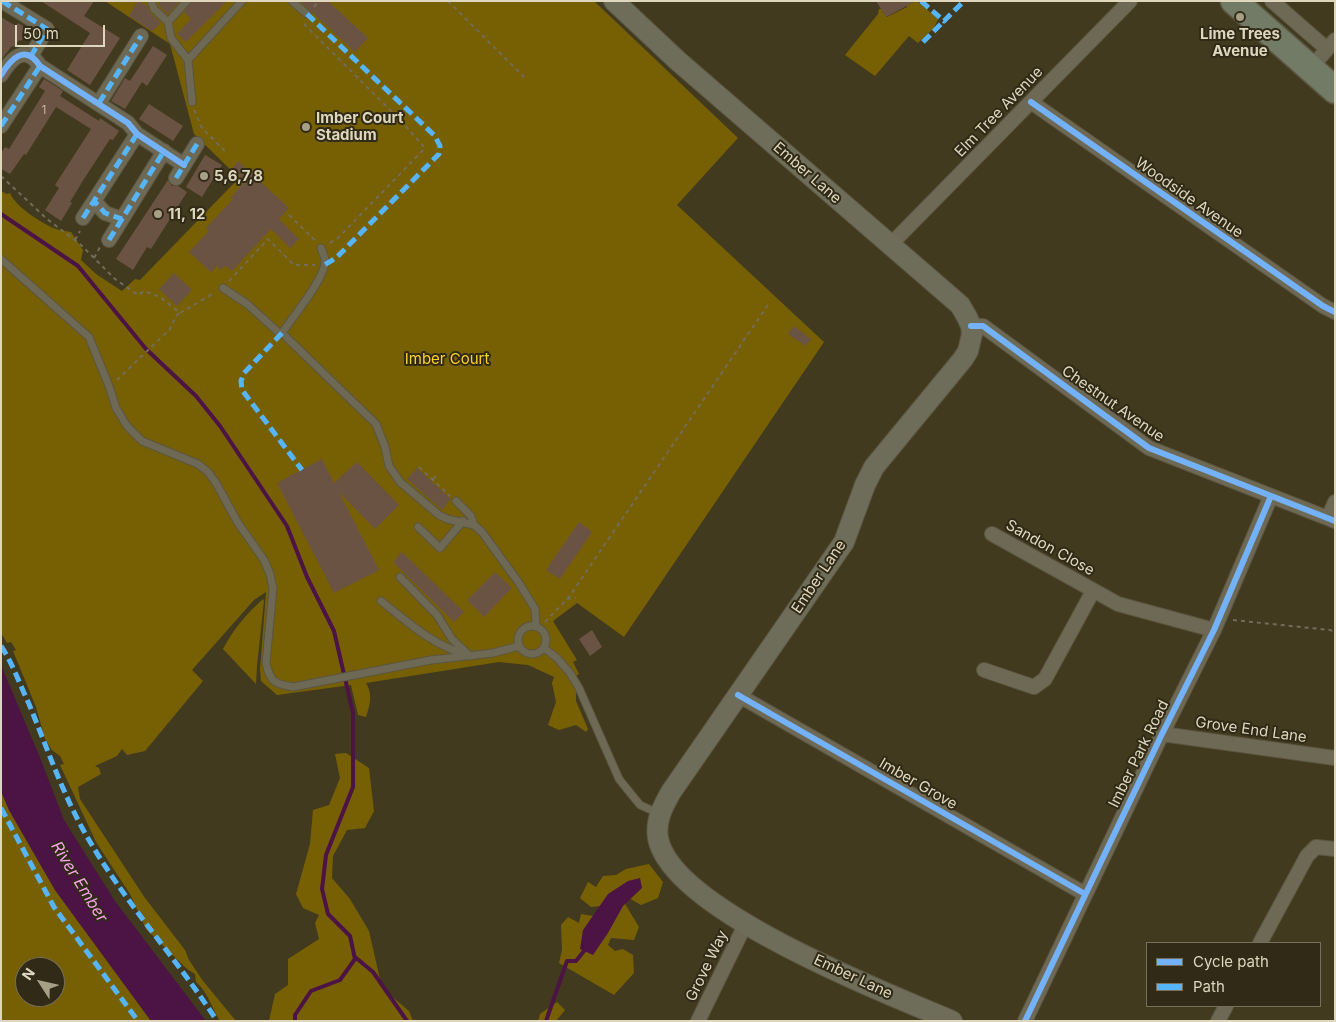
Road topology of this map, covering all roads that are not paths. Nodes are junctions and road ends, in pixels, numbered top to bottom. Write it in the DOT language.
graph roads {
  1 [pos="2,1"];
  2 [pos="151,1"];
  3 [pos="187,1"];
  4 [pos="242,1"];
  5 [pos="292,1"];
  6 [pos="614,1"];
  7 [pos="1130,1"];
  8 [pos="1234,1"];
  9 [pos="1272,1"];
  10 [pos="307,14"];
  11 [pos="168,22"];
  12 [pos="141,36"];
  13 [pos="1331,45"];
  14 [pos="188,60"];
  15 [pos="36,61"];
  16 [pos="1310,69"];
  17 [pos="1,75"];
  18 [pos="1335,90"];
  19 [pos="192,102"];
  20 [pos="1031,102"];
  21 [pos="99,103"];
  22 [pos="1,126"];
  23 [pos="137,134"];
  24 [pos="197,144"];
  25 [pos="164,151"];
  26 [pos="184,165"];
  27 [pos="176,178"];
  28 [pos="94,201"];
  29 [pos="83,218"];
  30 [pos="122,219"];
  31 [pos="109,240"];
  32 [pos="892,247"];
  33 [pos="321,248"];
  34 [pos="1,259"];
  35 [pos="223,288"];
  36 [pos="1335,312"];
  37 [pos="971,326"];
  38 [pos="282,333"];
  39 [pos="1271,496"];
  40 [pos="456,501"];
  41 [pos="1335,502"];
  42 [pos="1332,519"];
  43 [pos="463,522"];
  44 [pos="474,525"];
  45 [pos="418,527"];
  46 [pos="992,534"];
  47 [pos="400,576"];
  48 [pos="1093,590"];
  49 [pos="381,601"];
  50 [pos="1217,624"];
  51 [pos="538,627"];
  52 [pos="519,646"];
  53 [pos="544,648"];
  54 [pos="470,656"];
  55 [pos="984,670"];
  56 [pos="738,695"];
  57 [pos="1162,734"];
  58 [pos="1335,758"];
  59 [pos="660,815"];
  60 [pos="1335,849"];
  61 [pos="1085,894"];
  62 [pos="745,925"];
  63 [pos="1261,942"];
  64 [pos="1225,1007"];
  65 [pos="698,1021"];
  66 [pos="952,1021"];
  67 [pos="1025,1021"];
  68 [pos="1218,1021"];
  1 -- 15 [label="street"];
  2 -- 11 [label="lane"];
  3 -- 11 [label="lane"];
  4 -- 14 [label="lane"];
  5 -- 10 [label="lane"];
  6 -- 32 [label="main road, Ember Lane"];
  7 -- 20 [label="street, Elm Tree Avenue"];
  8 -- 16 [label="highway"];
  9 -- 13 [label="street"];
  11 -- 14 [label="lane"];
  12 -- 21 [label="street"];
  13 -- 16 [label="street"];
  14 -- 19 [label="lane"];
  15 -- 17 [label="street"];
  15 -- 21 [label="street"];
  15 -- 22 [label="street"];
  16 -- 18 [label="highway"];
  20 -- 32 [label="street, Elm Tree Avenue"];
  20 -- 36 [label="street, Woodside Avenue"];
  21 -- 23 [label="street"];
  23 -- 25 [label="street"];
  23 -- 28 [label="street"];
  24 -- 26 [label="street"];
  25 -- 26 [label="street"];
  25 -- 30 [label="street"];
  26 -- 27 [label="street"];
  28 -- 29 [label="street"];
  28 -- 30 [label="street"];
  30 -- 31 [label="street"];
  32 -- 37 [label="main road, Ember Lane"];
  33 -- 38 [label="lane"];
  34 -- 54 [label="lane"];
  35 -- 38 [label="lane"];
  37 -- 39 [label="street, Chestnut Avenue"];
  37 -- 56 [label="main road, Ember Lane"];
  38 -- 43 [label="lane"];
  39 -- 42 [label="street, Chestnut Avenue"];
  39 -- 50 [label="street, Imber Park Road"];
  40 -- 44 [label="lane"];
  41 -- 42 [label="street"];
  43 -- 44 [label="lane"];
  43 -- 45 [label="lane"];
  44 -- 51 [label="lane"];
  46 -- 48 [label="street, Sandon Close"];
  47 -- 54 [label="lane"];
  48 -- 50 [label="street, Sandon Close"];
  48 -- 55 [label="street, Sandon Close"];
  49 -- 54 [label="lane"];
  50 -- 57 [label="street, Imber Park Road"];
  51 -- 52 [label="lane"];
  51 -- 53 [label="lane"];
  52 -- 53 [label="lane"];
  52 -- 54 [label="lane"];
  53 -- 59 [label="lane"];
  56 -- 59 [label="main road, Ember Lane"];
  56 -- 61 [label="street, Imber Grove"];
  57 -- 58 [label="street, Grove End Lane"];
  57 -- 61 [label="street, Imber Park Road"];
  59 -- 62 [label="main road, Ember Lane"];
  60 -- 63 [label="street"];
  61 -- 67 [label="street, Imber Park Road"];
  62 -- 65 [label="street, Grove Way"];
  62 -- 66 [label="main road, Ember Lane"];
  64 -- 68 [label="street"];
}
